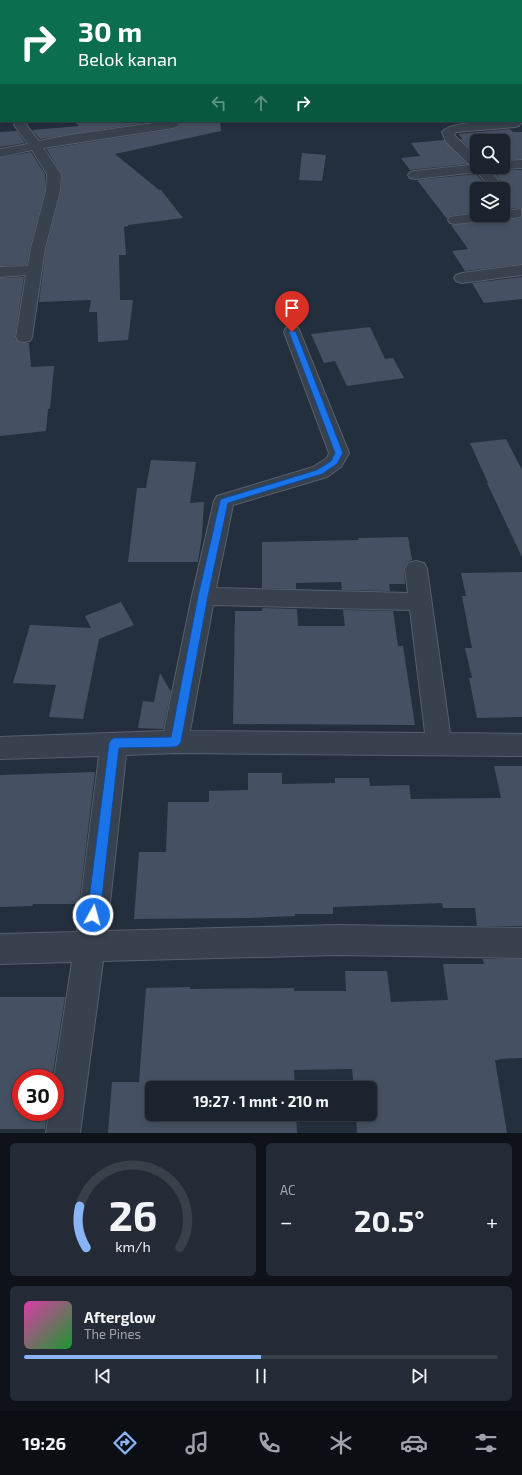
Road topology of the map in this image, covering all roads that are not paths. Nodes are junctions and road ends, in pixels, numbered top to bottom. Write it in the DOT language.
graph roads {
  1 [pos="22,122"];
  2 [pos="515,123"];
  3 [pos="173,124"];
  4 [pos="35,145"];
  5 [pos="0,153"];
  6 [pos="470,158"];
  7 [pos="522,164"];
  8 [pos="510,165"];
  9 [pos="470,168"];
  10 [pos="486,174"];
  11 [pos="415,175"];
  12 [pos="493,182"];
  13 [pos="510,201"];
  14 [pos="521,214"];
  15 [pos="455,220"];
  16 [pos="35,270"];
  17 [pos="522,270"];
  18 [pos="0,272"];
  19 [pos="462,278"];
  20 [pos="292,332"];
  21 [pos="24,337"];
  22 [pos="416,568"];
  23 [pos="203,596"];
  24 [pos="420,602"];
  25 [pos="175,742"];
  26 [pos="114,743"];
  27 [pos="439,745"];
  28 [pos="522,745"];
  29 [pos="0,748"];
  30 [pos="522,943"];
  31 [pos="90,947"];
  32 [pos="0,949"];
  33 [pos="63,1133"];
  1 -- 4 [label="street"];
  2 -- 6 [label="street"];
  3 -- 4 [label="street"];
  4 -- 5 [label="street"];
  4 -- 16 [label="street"];
  7 -- 8 [label="street"];
  9 -- 11 [label="street"];
  10 -- 12 [label="street"];
  13 -- 14 [label="street"];
  14 -- 15 [label="street"];
  16 -- 18 [label="street"];
  16 -- 21 [label="street"];
  17 -- 19 [label="street"];
  20 -- 23 [label="street"];
  22 -- 24 [label="street"];
  23 -- 24 [label="street"];
  23 -- 25 [label="street"];
  24 -- 27 [label="street"];
  25 -- 26 [label="street"];
  25 -- 27 [label="street"];
  26 -- 29 [label="street"];
  26 -- 31 [label="street"];
  27 -- 28 [label="street"];
  30 -- 31 [label="street"];
  31 -- 32 [label="street"];
  31 -- 33 [label="street"];
}
